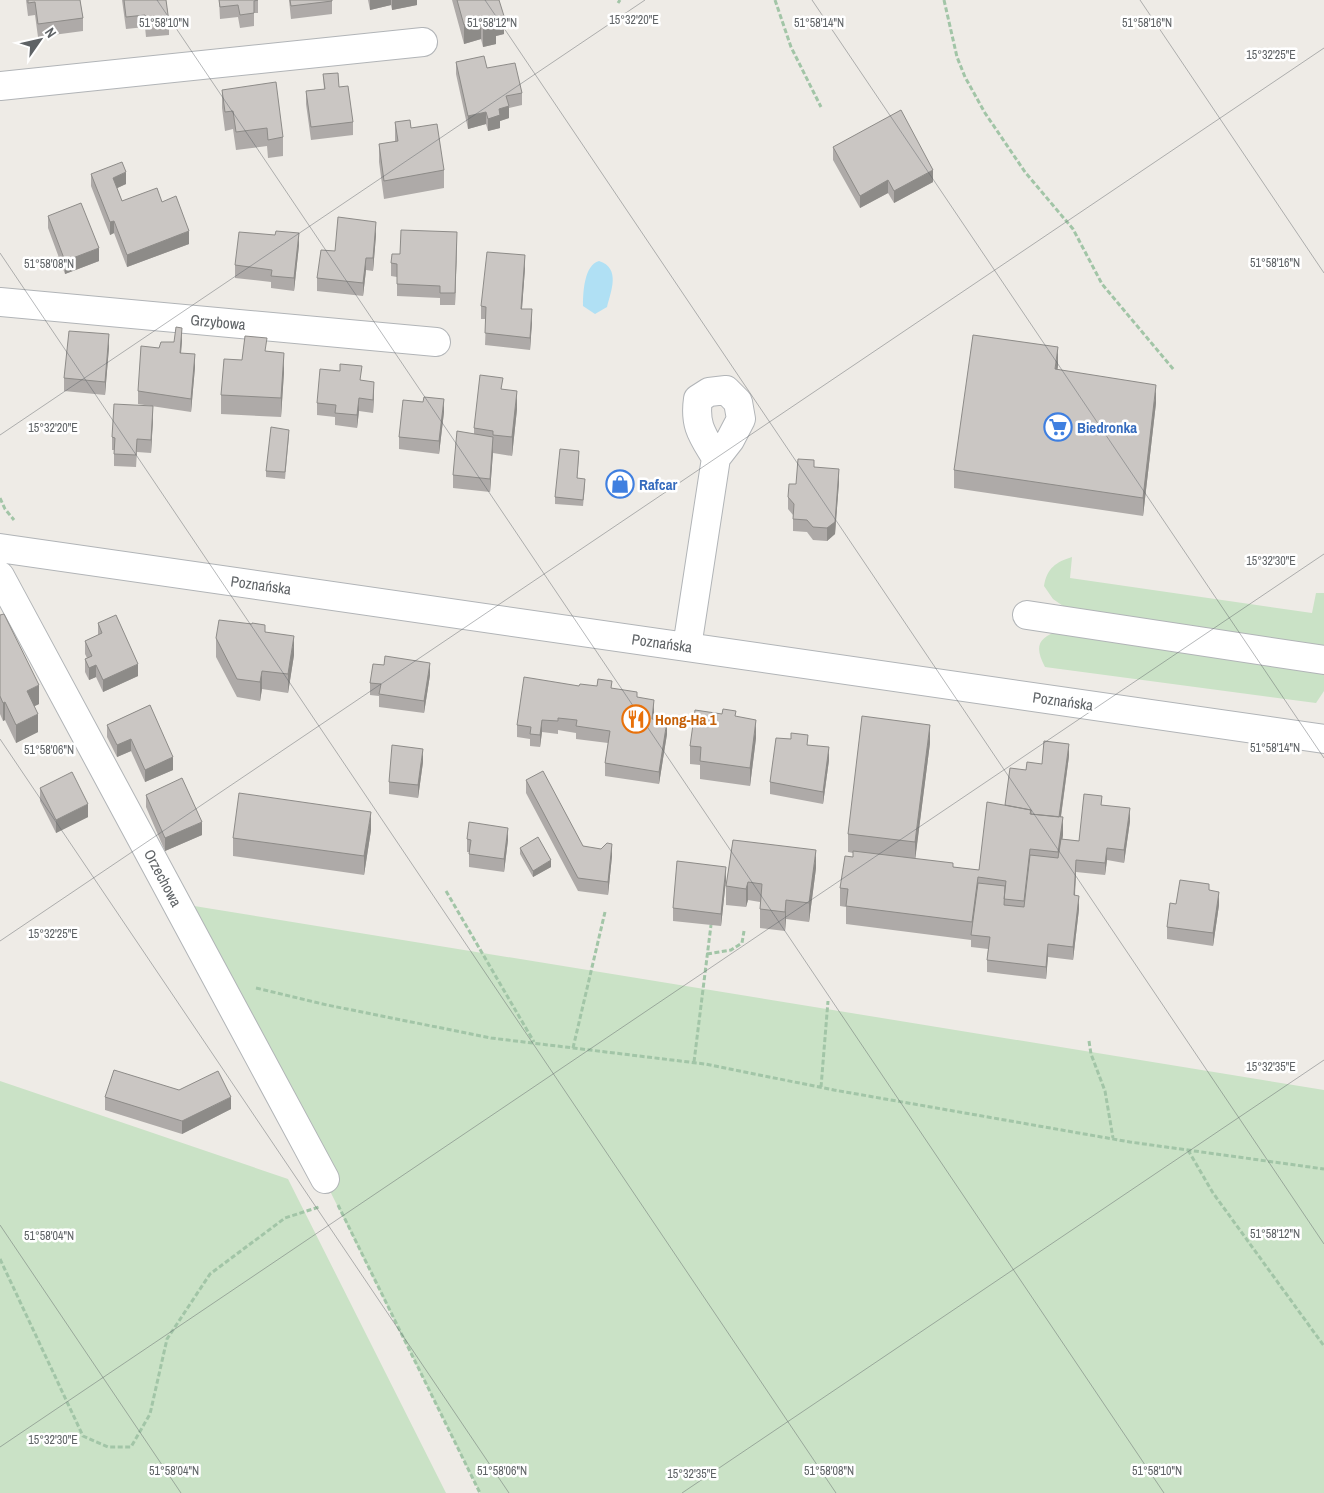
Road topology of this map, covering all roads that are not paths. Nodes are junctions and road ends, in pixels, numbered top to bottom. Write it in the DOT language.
graph roads {
  1 [pos="423,42"];
  2 [pos="0,86"];
  3 [pos="0,302"];
  4 [pos="436,342"];
  5 [pos="716,458"];
  6 [pos="0,548"];
  7 [pos="0,576"];
  8 [pos="1027,615"];
  9 [pos="688,647"];
  10 [pos="1324,660"];
  11 [pos="1324,739"];
  12 [pos="331,1191"];
  1 -- 2 [label="street"];
  3 -- 4 [label="street, Grzybowa"];
  5 -- 9 [label="street"];
  6 -- 9 [label="street, Poznańska"];
  7 -- 12 [label="street, Orzechowa"];
  8 -- 10 [label="street"];
  9 -- 11 [label="street, Poznańska"];
}
